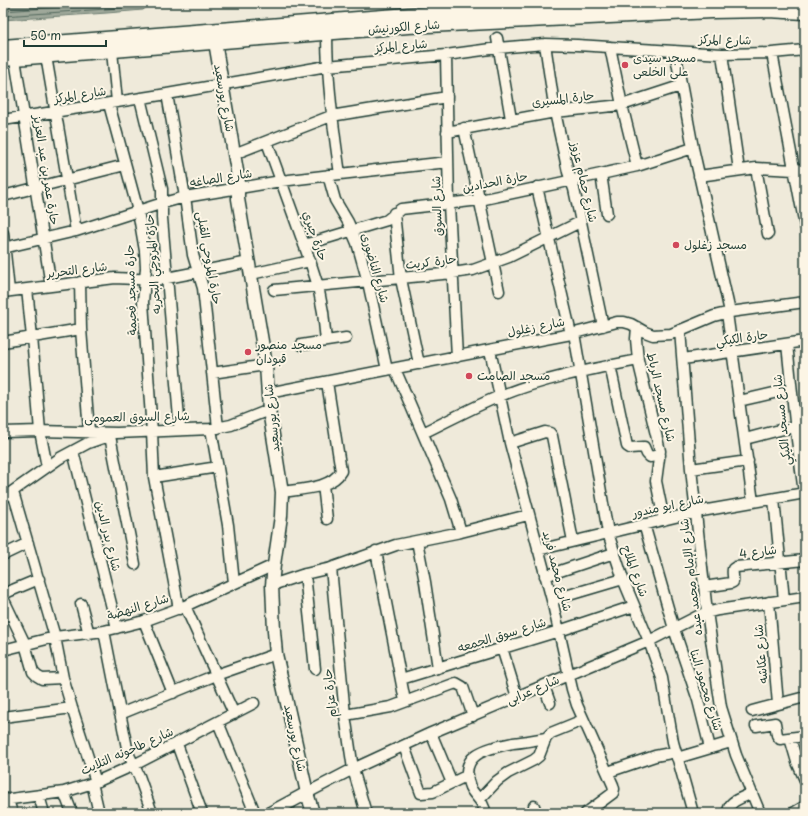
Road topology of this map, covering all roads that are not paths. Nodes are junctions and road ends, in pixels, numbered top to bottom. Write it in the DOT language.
graph roads {
  1 [pos="650,3"];
  2 [pos="805,12"];
  3 [pos="326,33"];
  4 [pos="237,35"];
  5 [pos="215,42"];
  6 [pos="497,43"];
  7 [pos="545,44"];
  8 [pos="3,47"];
  9 [pos="610,47"];
  10 [pos="805,50"];
  11 [pos="112,51"];
  12 [pos="675,51"];
  13 [pos="772,53"];
  14 [pos="722,54"];
  15 [pos="446,55"];
  16 [pos="46,56"];
  17 [pos="9,59"];
  18 [pos="327,66"];
  19 [pos="222,85"];
  20 [pos="680,86"];
  21 [pos="167,94"];
  22 [pos="447,97"];
  23 [pos="140,98"];
  24 [pos="113,103"];
  25 [pos="622,105"];
  26 [pos="56,112"];
  27 [pos="555,112"];
  28 [pos="331,116"];
  29 [pos="24,117"];
  30 [pos="511,119"];
  31 [pos="3,120"];
  32 [pos="464,128"];
  33 [pos="447,132"];
  34 [pos="267,142"];
  35 [pos="693,148"];
  36 [pos="234,154"];
  37 [pos="448,162"];
  38 [pos="125,165"];
  39 [pos="637,166"];
  40 [pos="756,168"];
  41 [pos="805,169"];
  42 [pos="739,170"];
  43 [pos="794,170"];
  44 [pos="340,174"];
  45 [pos="601,174"];
  46 [pos="328,175"];
  47 [pos="699,176"];
  48 [pos="68,180"];
  49 [pos="281,181"];
  50 [pos="571,181"];
  51 [pos="36,188"];
  52 [pos="537,188"];
  53 [pos="238,189"];
  54 [pos="3,196"];
  55 [pos="185,197"];
  56 [pos="480,200"];
  57 [pos="163,203"];
  58 [pos="449,204"];
  59 [pos="138,211"];
  60 [pos="394,213"];
  61 [pos="607,214"];
  62 [pos="580,222"];
  63 [pos="805,226"];
  64 [pos="76,231"];
  65 [pos="352,231"];
  66 [pos="3,233"];
  67 [pos="768,234"];
  68 [pos="549,238"];
  69 [pos="44,239"];
  70 [pos="304,245"];
  71 [pos="4,247"];
  72 [pos="310,261"];
  73 [pos="249,262"];
  74 [pos="493,264"];
  75 [pos="200,272"];
  76 [pos="452,273"];
  77 [pos="251,274"];
  78 [pos="168,278"];
  79 [pos="401,279"];
  80 [pos="145,280"];
  81 [pos="80,282"];
  82 [pos="368,282"];
  83 [pos="51,286"];
  84 [pos="318,286"];
  85 [pos="26,289"];
  86 [pos="274,290"];
  87 [pos="499,291"];
  88 [pos="6,292"];
  89 [pos="805,302"];
  90 [pos="728,312"];
  91 [pos="603,326"];
  92 [pos="637,328"];
  93 [pos="82,329"];
  94 [pos="680,330"];
  95 [pos="572,334"];
  96 [pos="32,337"];
  97 [pos="346,338"];
  98 [pos="326,341"];
  99 [pos="805,341"];
  100 [pos="3,342"];
  101 [pos="788,344"];
  102 [pos="301,346"];
  103 [pos="490,350"];
  104 [pos="732,353"];
  105 [pos="456,357"];
  106 [pos="683,359"];
  107 [pos="638,360"];
  108 [pos="419,364"];
  109 [pos="266,365"];
  110 [pos="610,366"];
  111 [pos="391,370"];
  112 [pos="581,372"];
  113 [pos="212,373"];
  114 [pos="327,382"];
  115 [pos="791,389"];
  116 [pos="268,393"];
  117 [pos="500,396"];
  118 [pos="739,401"];
  119 [pos="269,410"];
  120 [pos="214,428"];
  121 [pos="180,430"];
  122 [pos="798,430"];
  123 [pos="40,431"];
  124 [pos="3,432"];
  125 [pos="89,432"];
  126 [pos="152,432"];
  127 [pos="422,433"];
  128 [pos="114,434"];
  129 [pos="745,439"];
  130 [pos="510,443"];
  131 [pos="73,450"];
  132 [pos="660,455"];
  133 [pos="748,461"];
  134 [pos="47,467"];
  135 [pos="218,467"];
  136 [pos="691,469"];
  137 [pos="154,477"];
  138 [pos="322,485"];
  139 [pos="13,492"];
  140 [pos="282,492"];
  141 [pos="804,493"];
  142 [pos="3,498"];
  143 [pos="774,499"];
  144 [pos="753,502"];
  145 [pos="696,512"];
  146 [pos="528,515"];
  147 [pos="327,519"];
  148 [pos="664,520"];
  149 [pos="644,524"];
  150 [pos="461,532"];
  151 [pos="608,533"];
  152 [pos="417,541"];
  153 [pos="574,541"];
  154 [pos="28,543"];
  155 [pos="538,550"];
  156 [pos="376,551"];
  157 [pos="614,553"];
  158 [pos="3,555"];
  159 [pos="805,560"];
  160 [pos="780,562"];
  161 [pos="135,564"];
  162 [pos="274,565"];
  163 [pos="331,568"];
  164 [pos="305,574"];
  165 [pos="545,576"];
  166 [pos="39,579"];
  167 [pos="623,579"];
  168 [pos="234,583"];
  169 [pos="272,585"];
  170 [pos="704,587"];
  171 [pos="3,594"];
  172 [pos="805,597"];
  173 [pos="3,598"];
  174 [pos="552,600"];
  175 [pos="784,600"];
  176 [pos="769,602"];
  177 [pos="81,604"];
  178 [pos="634,606"];
  179 [pos="182,607"];
  180 [pos="707,612"];
  181 [pos="144,621"];
  182 [pos="117,628"];
  183 [pos="674,629"];
  184 [pos="104,631"];
  185 [pos="559,631"];
  186 [pos="89,634"];
  187 [pos="55,637"];
  188 [pos="649,641"];
  189 [pos="24,644"];
  190 [pos="502,648"];
  191 [pos="3,650"];
  192 [pos="276,654"];
  193 [pos="438,668"];
  194 [pos="315,669"];
  195 [pos="216,675"];
  196 [pos="569,676"];
  197 [pos="63,678"];
  198 [pos="401,679"];
  199 [pos="544,686"];
  200 [pos="173,693"];
  201 [pos="517,697"];
  202 [pos="805,697"];
  203 [pos="406,701"];
  204 [pos="254,703"];
  205 [pos="550,703"];
  206 [pos="778,704"];
  207 [pos="72,708"];
  208 [pos="752,711"];
  209 [pos="120,714"];
  210 [pos="234,714"];
  211 [pos="345,716"];
  212 [pos="473,716"];
  213 [pos="3,717"];
  214 [pos="583,720"];
  215 [pos="218,722"];
  216 [pos="756,726"];
  217 [pos="431,734"];
  218 [pos="805,736"];
  219 [pos="546,738"];
  220 [pos="790,738"];
  221 [pos="731,742"];
  222 [pos="177,744"];
  223 [pos="404,746"];
  224 [pos="710,748"];
  225 [pos="677,755"];
  226 [pos="134,766"];
  227 [pos="353,769"];
  228 [pos="608,772"];
  229 [pos="468,775"];
  230 [pos="805,780"];
  231 [pos="94,782"];
  232 [pos="452,783"];
  233 [pos="64,792"];
  234 [pos="307,793"];
  235 [pos="752,793"];
  236 [pos="39,796"];
  237 [pos="480,799"];
  238 [pos="6,800"];
  239 [pos="805,806"];
  240 [pos="277,811"];
  241 [pos="12,813"];
  242 [pos="44,813"];
  243 [pos="72,813"];
  244 [pos="99,813"];
  245 [pos="152,813"];
  246 [pos="202,813"];
  247 [pos="255,813"];
  248 [pos="314,813"];
  249 [pos="366,813"];
  250 [pos="485,813"];
  251 [pos="586,813"];
  252 [pos="693,813"];
  253 [pos="729,813"];
  254 [pos="760,813"];
  255 [pos="793,813"];
  1 -- 4 [label="main road, شارع الكورنيش"];
  2 -- 3 [label="main road, شارع الكورنيش"];
  3 -- 4 [label="main road, شارع الكورنيش"];
  3 -- 18 [label="street"];
  4 -- 5 [label="main road, شارع الكورنيش"];
  4 -- 8 [label="main road, شارع الكورنيش"];
  5 -- 11 [label="main road, شارع الكورنيش"];
  5 -- 19 [label="street, شارع بورسعيد"];
  6 -- 7 [label="street, شارع المركز"];
  6 -- 15 [label="street, شارع المركز"];
  6 -- 30 [label="street"];
  7 -- 9 [label="street, شارع المركز"];
  7 -- 27 [label="street, شارع حمام عزوز"];
  9 -- 12 [label="street, شارع المركز"];
  9 -- 25 [label="street"];
  10 -- 13 [label="street, شارع المركز"];
  11 -- 16 [label="main road, شارع الكورنيش"];
  11 -- 24 [label="street, حارة مسجد فحيمة"];
  12 -- 14 [label="street, شارع المركز"];
  12 -- 20 [label="street"];
  13 -- 14 [label="street, شارع المركز"];
  13 -- 43 [label="street"];
  14 -- 42 [label="street"];
  15 -- 18 [label="street, شارع المركز"];
  15 -- 22 [label="street, شارع السوق"];
  16 -- 17 [label="main road, شارع الكورنيش"];
  16 -- 26 [label="street"];
  17 -- 29 [label="street, حارة عمر بن عبد العزيز"];
  18 -- 19 [label="street, شارع المركز"];
  18 -- 28 [label="street"];
  19 -- 21 [label="street, شارع المركز"];
  19 -- 36 [label="street, شارع بورسعيد"];
  20 -- 25 [label="street, حارة المسيرى"];
  20 -- 35 [label="street"];
  21 -- 23 [label="street, شارع المركز"];
  21 -- 55 [label="street, حارة المروحي القبلى"];
  22 -- 28 [label="street"];
  22 -- 33 [label="street, شارع السوق"];
  23 -- 24 [label="street, شارع المركز"];
  23 -- 57 [label="street, حارة المروحي البحريه"];
  24 -- 26 [label="street, شارع المركز"];
  24 -- 38 [label="street, حارة مسجد فحيمة"];
  25 -- 27 [label="street, حارة المسيرى"];
  25 -- 39 [label="street"];
  26 -- 29 [label="street, شارع المركز"];
  26 -- 48 [label="street"];
  27 -- 30 [label="street, حارة المسيرى"];
  27 -- 50 [label="street, شارع حمام عزوز"];
  28 -- 34 [label="street"];
  28 -- 44 [label="street"];
  29 -- 31 [label="street, شارع المركز"];
  29 -- 51 [label="street, حارة عمر بن عبد العزيز"];
  30 -- 32 [label="street, حارة المسيرى"];
  32 -- 33 [label="street, حارة المسيرى"];
  32 -- 56 [label="street"];
  33 -- 37 [label="street, شارع السوق"];
  34 -- 36 [label="street"];
  34 -- 49 [label="street, حارة جبري"];
  35 -- 39 [label="street, حارة الحدادين"];
  35 -- 47 [label="street"];
  36 -- 53 [label="street, شارع بورسعيد"];
  37 -- 44 [label="street, شارع الصاغه"];
  37 -- 58 [label="street, شارع السوق"];
  38 -- 48 [label="street"];
  38 -- 59 [label="street, حارة مسجد فحيمة"];
  39 -- 45 [label="street, حارة الحدادين"];
  40 -- 42 [label="street"];
  40 -- 43 [label="street"];
  40 -- 67 [label="street"];
  41 -- 43 [label="street"];
  42 -- 47 [label="street"];
  43 -- 63 [label="street"];
  44 -- 46 [label="street, شارع الصاغه"];
  45 -- 50 [label="street, حارة الحدادين"];
  45 -- 61 [label="street"];
  46 -- 49 [label="street, شارع الصاغه"];
  46 -- 65 [label="street, شارع الناضورى"];
  47 -- 90 [label="street"];
  48 -- 51 [label="street"];
  48 -- 64 [label="street"];
  49 -- 53 [label="street, شارع الصاغه"];
  49 -- 70 [label="street, حارة جبري"];
  50 -- 52 [label="street, حارة الحدادين"];
  50 -- 62 [label="street, شارع حمام عزوز"];
  51 -- 54 [label="street"];
  51 -- 69 [label="street, حارة عمر بن عبد العزيز"];
  52 -- 56 [label="street, حارة الحدادين"];
  52 -- 68 [label="street, شارع الملاح"];
  53 -- 55 [label="street, شارع الصاغه"];
  53 -- 73 [label="street, شارع بورسعيد"];
  55 -- 57 [label="street, شارع الصاغه"];
  55 -- 75 [label="street, حارة المروحي القبلى"];
  56 -- 58 [label="street, حارة الحدادين"];
  56 -- 74 [label="street"];
  57 -- 59 [label="street, شارع الصاغه"];
  57 -- 78 [label="street, حارة المروحي البحريه"];
  58 -- 60 [label="street, حارة الحدادين"];
  58 -- 76 [label="street, شارع السوق"];
  59 -- 64 [label="street, شارع الصاغه"];
  59 -- 80 [label="street, حارة مسجد فحيمة"];
  60 -- 65 [label="street, حارة الحدادين"];
  60 -- 79 [label="street"];
  62 -- 68 [label="street, حارة كريت"];
  62 -- 91 [label="street, شارع حمام عزوز"];
  64 -- 69 [label="street, شارع الصاغه"];
  65 -- 70 [label="street, حارة الحدادين"];
  65 -- 82 [label="street, شارع الناضورى"];
  66 -- 71 [label="street"];
  68 -- 74 [label="street, حارة كريت"];
  68 -- 95 [label="street, شارع الملاح"];
  69 -- 71 [label="street, شارع الصاغه"];
  69 -- 83 [label="street, حارة عمر بن عبد العزيز"];
  70 -- 72 [label="street, حارة جبري"];
  71 -- 88 [label="street"];
  72 -- 77 [label="street"];
  72 -- 84 [label="street, حارة جبري"];
  73 -- 75 [label="street, شارع التحرير"];
  73 -- 77 [label="street, شارع بورسعيد"];
  74 -- 76 [label="street, حارة كريت"];
  74 -- 87 [label="street"];
  75 -- 78 [label="street, شارع التحرير"];
  75 -- 113 [label="street, حارة المروحي القبلى"];
  76 -- 79 [label="street, حارة كريت"];
  76 -- 105 [label="street, شارع السوق"];
  77 -- 109 [label="street, شارع بورسعيد"];
  78 -- 80 [label="street, شارع التحرير"];
  78 -- 121 [label="street, حارة المروحي البحريه"];
  79 -- 82 [label="street, حارة كريت"];
  79 -- 108 [label="street"];
  80 -- 81 [label="street, شارع التحرير"];
  80 -- 126 [label="street, حارة مسجد فحيمة"];
  81 -- 83 [label="street, شارع التحرير"];
  81 -- 93 [label="street"];
  82 -- 84 [label="street, حارة كريت"];
  82 -- 111 [label="street, شارع الناضورى"];
  83 -- 85 [label="street, شارع التحرير"];
  84 -- 86 [label="street, حارة كريت"];
  84 -- 98 [label="street, حارة جبري"];
  85 -- 88 [label="street, شارع التحرير"];
  85 -- 96 [label="street"];
  89 -- 90 [label="street, شارع زغلول"];
  90 -- 94 [label="street, شارع زغلول"];
  90 -- 104 [label="street"];
  91 -- 92 [label="street, شارع زغلول"];
  91 -- 95 [label="street, شارع زغلول"];
  92 -- 94 [label="street, شارع زغلول"];
  92 -- 107 [label="street, شارع مسجد الرباط"];
  93 -- 96 [label="street"];
  93 -- 125 [label="street"];
  94 -- 106 [label="street, شارع الإمام محمد عبده"];
  95 -- 103 [label="street, شارع زغلول"];
  95 -- 112 [label="street, شارع الملاح"];
  96 -- 100 [label="street"];
  96 -- 123 [label="street"];
  97 -- 98 [label="street"];
  98 -- 102 [label="street"];
  99 -- 101 [label="street, حارة الكيكي"];
  101 -- 104 [label="street, حارة الكيكي"];
  101 -- 115 [label="street, شارع مسجد الكيكي"];
  103 -- 105 [label="street, شارع زغلول"];
  103 -- 117 [label="street, شارع محمد فريد"];
  104 -- 106 [label="street, حارة الكيكي"];
  104 -- 118 [label="street"];
  105 -- 108 [label="street, شارع زغلول"];
  106 -- 136 [label="street, شارع الإمام محمد عبده"];
  107 -- 110 [label="street"];
  107 -- 132 [label="street, شارع مسجد الرباط"];
  108 -- 111 [label="street, شارع زغلول"];
  109 -- 113 [label="street"];
  109 -- 116 [label="street, شارع بورسعيد"];
  110 -- 112 [label="street"];
  110 -- 132 [label="street"];
  111 -- 114 [label="street, شارع زغلول"];
  111 -- 127 [label="street, شارع الناضورى"];
  112 -- 117 [label="street"];
  112 -- 151 [label="street, شارع الملاح"];
  113 -- 120 [label="street, حارة المروحي القبلى"];
  114 -- 116 [label="street, شارع زغلول"];
  114 -- 138 [label="street"];
  115 -- 118 [label="street"];
  115 -- 122 [label="street, شارع مسجد الكيكي"];
  116 -- 119 [label="street, شارع بورسعيد"];
  117 -- 127 [label="street"];
  117 -- 130 [label="street, شارع محمد فريد"];
  118 -- 129 [label="street"];
  119 -- 120 [label="street, شارع السوق العمومى"];
  119 -- 140 [label="street, شارع بورسعيد"];
  120 -- 121 [label="street, شارع السوق العمومى"];
  120 -- 135 [label="street, حارة المروحي القبلى"];
  121 -- 126 [label="street, شارع السوق العمومى"];
  122 -- 129 [label="street"];
  122 -- 141 [label="street, شارع مسجد الكيكي"];
  123 -- 124 [label="street, شارع السوق العمومى"];
  123 -- 125 [label="street, شارع السوق العمومى"];
  123 -- 134 [label="street"];
  125 -- 128 [label="street, شارع السوق العمومى"];
  126 -- 128 [label="street, شارع السوق العمومى"];
  126 -- 137 [label="street, حارة مسجد فحيمة"];
  127 -- 150 [label="street, شارع الناضورى"];
  128 -- 131 [label="street"];
  128 -- 161 [label="street"];
  129 -- 133 [label="street"];
  130 -- 146 [label="street, شارع محمد فريد"];
  130 -- 153 [label="street"];
  131 -- 134 [label="street"];
  131 -- 182 [label="street, شارع بدر الدين"];
  132 -- 148 [label="street, شارع مسجد الرباط"];
  133 -- 136 [label="street"];
  133 -- 144 [label="street"];
  134 -- 139 [label="street"];
  135 -- 137 [label="street"];
  135 -- 168 [label="street, حارة المروحي القبلى"];
  136 -- 145 [label="street, شارع الإمام محمد عبده"];
  137 -- 179 [label="street, حارة مسجد فحيمة"];
  138 -- 140 [label="street"];
  138 -- 147 [label="street"];
  139 -- 142 [label="street"];
  139 -- 154 [label="street"];
  140 -- 162 [label="street, شارع بورسعيد"];
  141 -- 143 [label="street, شارع ابو مندور"];
  143 -- 144 [label="street, شارع ابو مندور"];
  143 -- 160 [label="street"];
  144 -- 145 [label="street, شارع ابو مندور"];
  145 -- 148 [label="street, شارع ابو مندور"];
  145 -- 170 [label="street, شارع الإمام محمد عبده"];
  146 -- 150 [label="street"];
  146 -- 155 [label="street, شارع محمد فريد"];
  148 -- 149 [label="street, شارع ابو مندور"];
  149 -- 151 [label="street, شارع ابو مندور"];
  149 -- 183 [label="street, شارع محمود البنا"];
  150 -- 152 [label="street"];
  151 -- 153 [label="street, شارع ابو مندور"];
  151 -- 157 [label="street, شارع الملاح"];
  152 -- 156 [label="street"];
  152 -- 193 [label="street"];
  153 -- 155 [label="street, شارع ابو مندور"];
  154 -- 158 [label="street"];
  154 -- 166 [label="street"];
  155 -- 165 [label="street, شارع محمد فريد"];
  156 -- 163 [label="street"];
  156 -- 198 [label="street"];
  157 -- 165 [label="street"];
  157 -- 167 [label="street, شارع الملاح"];
  159 -- 160 [label="street, شارع 4"];
  160 -- 170 [label="street, شارع 4"];
  160 -- 175 [label="street"];
  162 -- 168 [label="street, شارع النهضة"];
  162 -- 169 [label="street, شارع بورسعيد"];
  163 -- 164 [label="street"];
  163 -- 211 [label="street, حارة عزام"];
  164 -- 169 [label="street"];
  164 -- 194 [label="street"];
  165 -- 174 [label="street, شارع محمد فريد"];
  166 -- 171 [label="street"];
  166 -- 187 [label="street"];
  167 -- 174 [label="street"];
  167 -- 178 [label="street, شارع الملاح"];
  168 -- 179 [label="street, شارع النهضة"];
  169 -- 192 [label="street, شارع بورسعيد"];
  170 -- 180 [label="street, شارع الإمام محمد عبده"];
  172 -- 175 [label="street, شارع عرابى"];
  173 -- 189 [label="street"];
  174 -- 185 [label="street, شارع محمد فريد"];
  175 -- 176 [label="street, شارع عرابى"];
  176 -- 180 [label="street, شارع عرابى"];
  176 -- 206 [label="street, شارع عكاشه"];
  177 -- 186 [label="street"];
  178 -- 185 [label="street, شارع سوق الجمعه"];
  178 -- 188 [label="street, شارع الملاح"];
  179 -- 181 [label="street, شارع النهضة"];
  179 -- 195 [label="street, حارة مسجد فحيمة"];
  180 -- 183 [label="street, شارع عرابى"];
  180 -- 221 [label="street, شارع الإمام محمد عبده"];
  181 -- 182 [label="street, شارع النهضة"];
  181 -- 200 [label="street"];
  182 -- 184 [label="street, شارع النهضة"];
  183 -- 188 [label="street, شارع عرابى"];
  183 -- 224 [label="street, شارع محمود البنا"];
  184 -- 186 [label="street, شارع النهضة"];
  184 -- 209 [label="street"];
  185 -- 190 [label="street, شارع سوق الجمعه"];
  185 -- 196 [label="street, شارع محمد فريد"];
  186 -- 187 [label="street, شارع النهضة"];
  187 -- 189 [label="street, شارع النهضة"];
  187 -- 197 [label="street"];
  188 -- 196 [label="street, شارع عرابى"];
  188 -- 225 [label="street, شارع الملاح"];
  189 -- 191 [label="street, شارع النهضة"];
  189 -- 197 [label="street"];
  190 -- 193 [label="street, شارع سوق الجمعه"];
  190 -- 201 [label="street"];
  192 -- 195 [label="street"];
  192 -- 234 [label="street, شارع بورسعيد"];
  193 -- 198 [label="street, شارع سوق الجمعه"];
  195 -- 200 [label="street"];
  195 -- 210 [label="street, حارة مسجد فحيمة"];
  196 -- 199 [label="street, شارع عرابى"];
  196 -- 214 [label="street, شارع محمد فريد"];
  197 -- 207 [label="street"];
  198 -- 203 [label="street"];
  199 -- 201 [label="street, شارع عرابى"];
  199 -- 205 [label="street"];
  200 -- 209 [label="street"];
  201 -- 212 [label="street, شارع عرابى"];
  202 -- 206 [label="street"];
  203 -- 211 [label="street"];
  203 -- 212 [label="street"];
  204 -- 210 [label="street, شارع طاحونه التلايت"];
  206 -- 208 [label="street"];
  207 -- 213 [label="street"];
  207 -- 231 [label="street"];
  209 -- 226 [label="street"];
  210 -- 215 [label="street, شارع طاحونه التلايت"];
  211 -- 227 [label="street, حارة عزام"];
  212 -- 217 [label="street, شارع عرابى"];
  214 -- 219 [label="street"];
  214 -- 228 [label="street, شارع محمد فريد"];
  215 -- 222 [label="street, شارع طاحونه التلايت"];
  215 -- 247 [label="street"];
  216 -- 220 [label="street"];
  217 -- 223 [label="street, شارع عرابى"];
  217 -- 232 [label="street"];
  218 -- 220 [label="street"];
  219 -- 229 [label="street"];
  219 -- 237 [label="street"];
  220 -- 230 [label="street"];
  221 -- 224 [label="street"];
  221 -- 235 [label="street, شارع الإمام محمد عبده"];
  222 -- 226 [label="street, شارع طاحونه التلايت"];
  222 -- 246 [label="street"];
  223 -- 227 [label="street, شارع عرابى"];
  223 -- 232 [label="street"];
  224 -- 225 [label="street"];
  225 -- 228 [label="street"];
  225 -- 252 [label="street, شارع الملاح"];
  226 -- 231 [label="street, شارع طاحونه التلايت"];
  226 -- 245 [label="street"];
  227 -- 234 [label="street, شارع عرابى"];
  227 -- 249 [label="street, حارة عزام"];
  228 -- 251 [label="street, شارع محمد فريد"];
  229 -- 232 [label="street"];
  229 -- 237 [label="street"];
  231 -- 233 [label="street, شارع طاحونه التلايت"];
  231 -- 244 [label="street"];
  233 -- 236 [label="street, شارع طاحونه التلايت"];
  233 -- 243 [label="street"];
  234 -- 240 [label="street, شارع عرابى"];
  234 -- 248 [label="street, شارع بورسعيد"];
  235 -- 253 [label="street"];
  235 -- 254 [label="street, شارع الإمام محمد عبده"];
  236 -- 238 [label="street, شارع طاحونه التلايت"];
  236 -- 242 [label="street"];
  237 -- 250 [label="street"];
  238 -- 241 [label="street"];
  239 -- 255 [label="street"];
}
